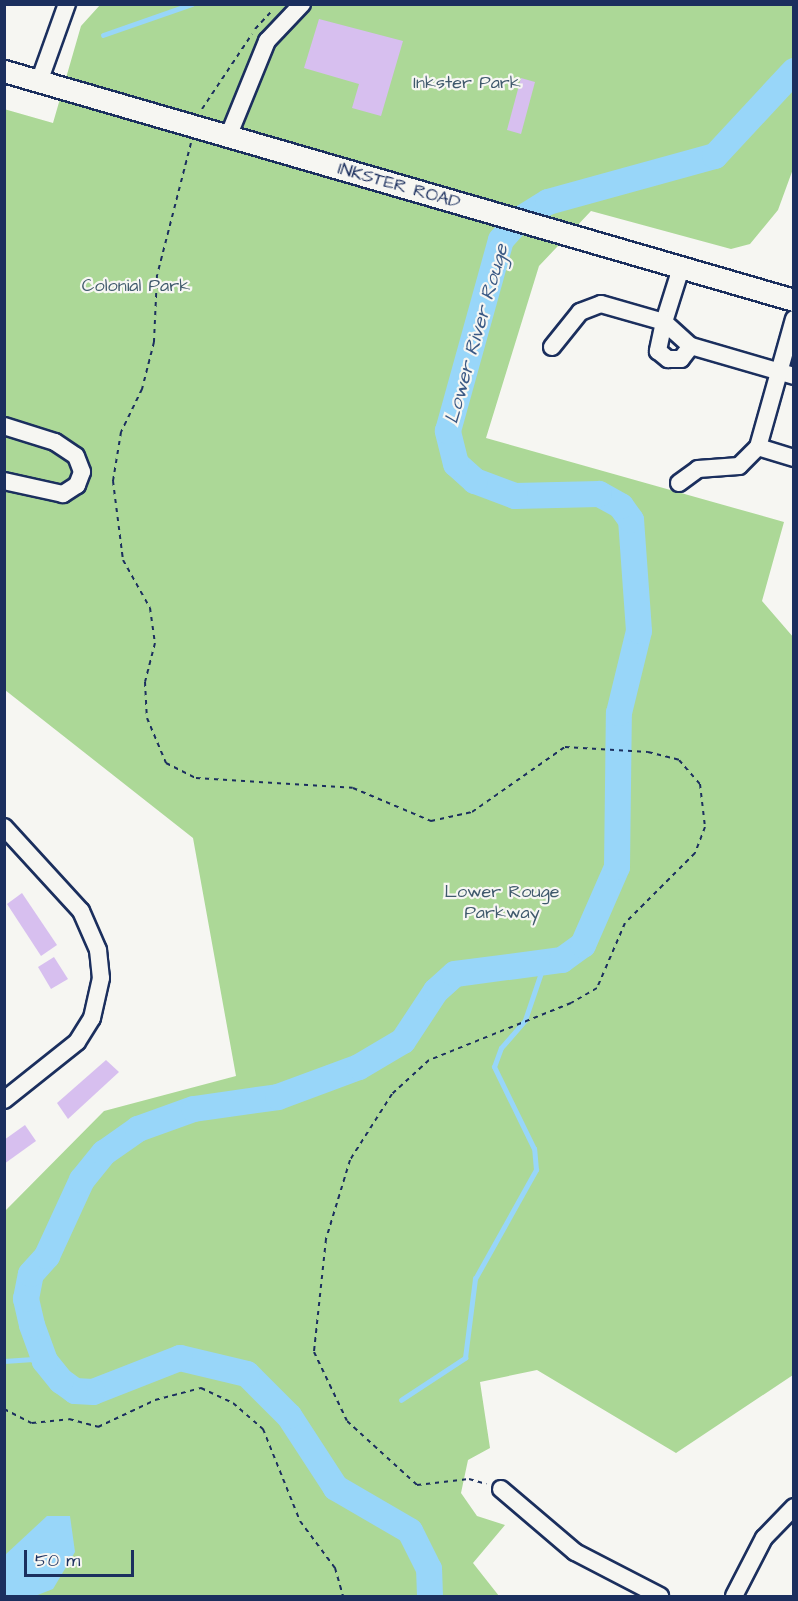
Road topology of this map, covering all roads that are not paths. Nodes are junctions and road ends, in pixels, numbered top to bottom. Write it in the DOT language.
graph roads {
  1 [pos="67,4"];
  2 [pos="302,4"];
  3 [pos="4,71"];
  4 [pos="39,82"];
  5 [pos="228,137"];
  6 [pos="681,268"];
  7 [pos="794,300"];
  8 [pos="794,319"];
  9 [pos="664,322"];
  10 [pos="691,346"];
  11 [pos="552,347"];
  12 [pos="786,374"];
  13 [pos="4,426"];
  14 [pos="758,447"];
  15 [pos="794,458"];
  16 [pos="4,481"];
  17 [pos="679,483"];
  18 [pos="4,827"];
  19 [pos="11,843"];
  20 [pos="4,1100"];
  21 [pos="501,1489"];
  22 [pos="794,1507"];
  23 [pos="660,1596"];
  24 [pos="734,1596"];
  1 -- 4 [label="street"];
  2 -- 5 [label="street"];
  3 -- 4 [label="main road, INKSTER ROAD"];
  4 -- 5 [label="main road, INKSTER ROAD"];
  5 -- 6 [label="main road, INKSTER ROAD"];
  6 -- 7 [label="main road, INKSTER ROAD"];
  6 -- 9 [label="street"];
  8 -- 12 [label="street"];
  9 -- 10 [label="street"];
  9 -- 10 [label="street"];
  9 -- 11 [label="street"];
  10 -- 12 [label="street"];
  12 -- 14 [label="street"];
  13 -- 16 [label="street"];
  14 -- 15 [label="street"];
  14 -- 17 [label="street"];
  18 -- 19 [label="street"];
  19 -- 20 [label="street"];
  21 -- 23 [label="street"];
  22 -- 24 [label="street"];
}
